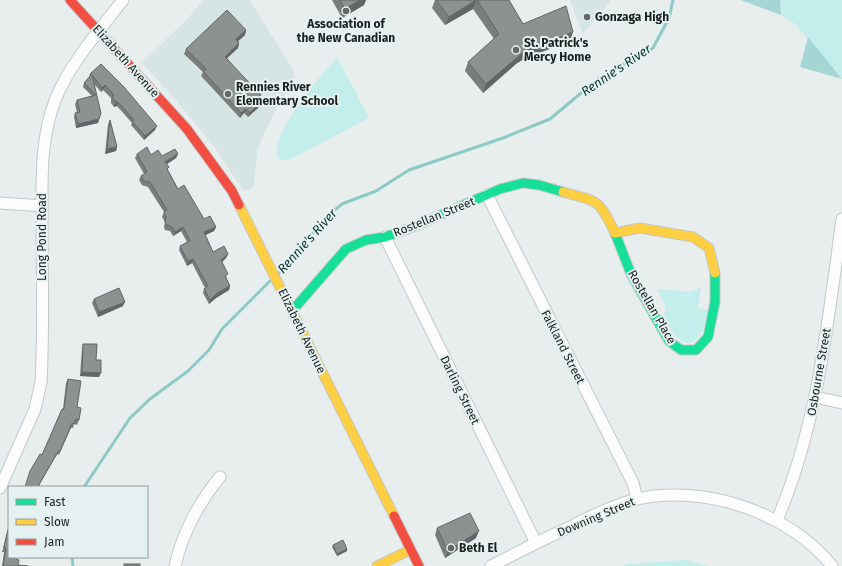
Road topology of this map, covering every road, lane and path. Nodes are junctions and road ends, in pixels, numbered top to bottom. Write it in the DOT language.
graph roads {
  1 [pos="70,0"];
  2 [pos="122,0"];
  3 [pos="99,31"];
  4 [pos="487,195"];
  5 [pos="0,203"];
  6 [pos="42,206"];
  7 [pos="842,219"];
  8 [pos="615,233"];
  9 [pos="385,237"];
  10 [pos="292,311"];
  11 [pos="815,397"];
  12 [pos="842,403"];
  13 [pos="220,477"];
  14 [pos="0,488"];
  15 [pos="637,499"];
  16 [pos="777,520"];
  17 [pos="536,543"];
  18 [pos="410,550"];
  19 [pos="175,566"];
  20 [pos="377,566"];
  21 [pos="419,566"];
  22 [pos="491,566"];
  23 [pos="832,566"];
  1 -- 3 [label="street, Elizabeth Avenue"];
  2 -- 3 [label="street, Long Pond Road"];
  3 -- 6 [label="street, Long Pond Road"];
  3 -- 10 [label="street, Elizabeth Avenue"];
  4 -- 8 [label="street, Rostellan Place"];
  4 -- 9 [label="street, Rostellan Street"];
  4 -- 15 [label="street, Falkland Street"];
  5 -- 6 [label="street"];
  6 -- 14 [label="street, Long Pond Road"];
  7 -- 11 [label="street, Osbourne Street"];
  8 -- 8 [label="street, Rostellan Place"];
  9 -- 10 [label="street, Rostellan Street"];
  9 -- 17 [label="street, Darling Street"];
  10 -- 18 [label="street, Elizabeth Avenue"];
  11 -- 12 [label="street"];
  11 -- 16 [label="street, Osbourne Street"];
  13 -- 19 [label="street"];
  15 -- 16 [label="street, Downing Street"];
  15 -- 17 [label="street, Downing Street"];
  16 -- 23 [label="street, Downing Street"];
  17 -- 22 [label="street, Downing Street"];
  18 -- 20 [label="street"];
  18 -- 21 [label="street, Elizabeth Avenue"];
}
